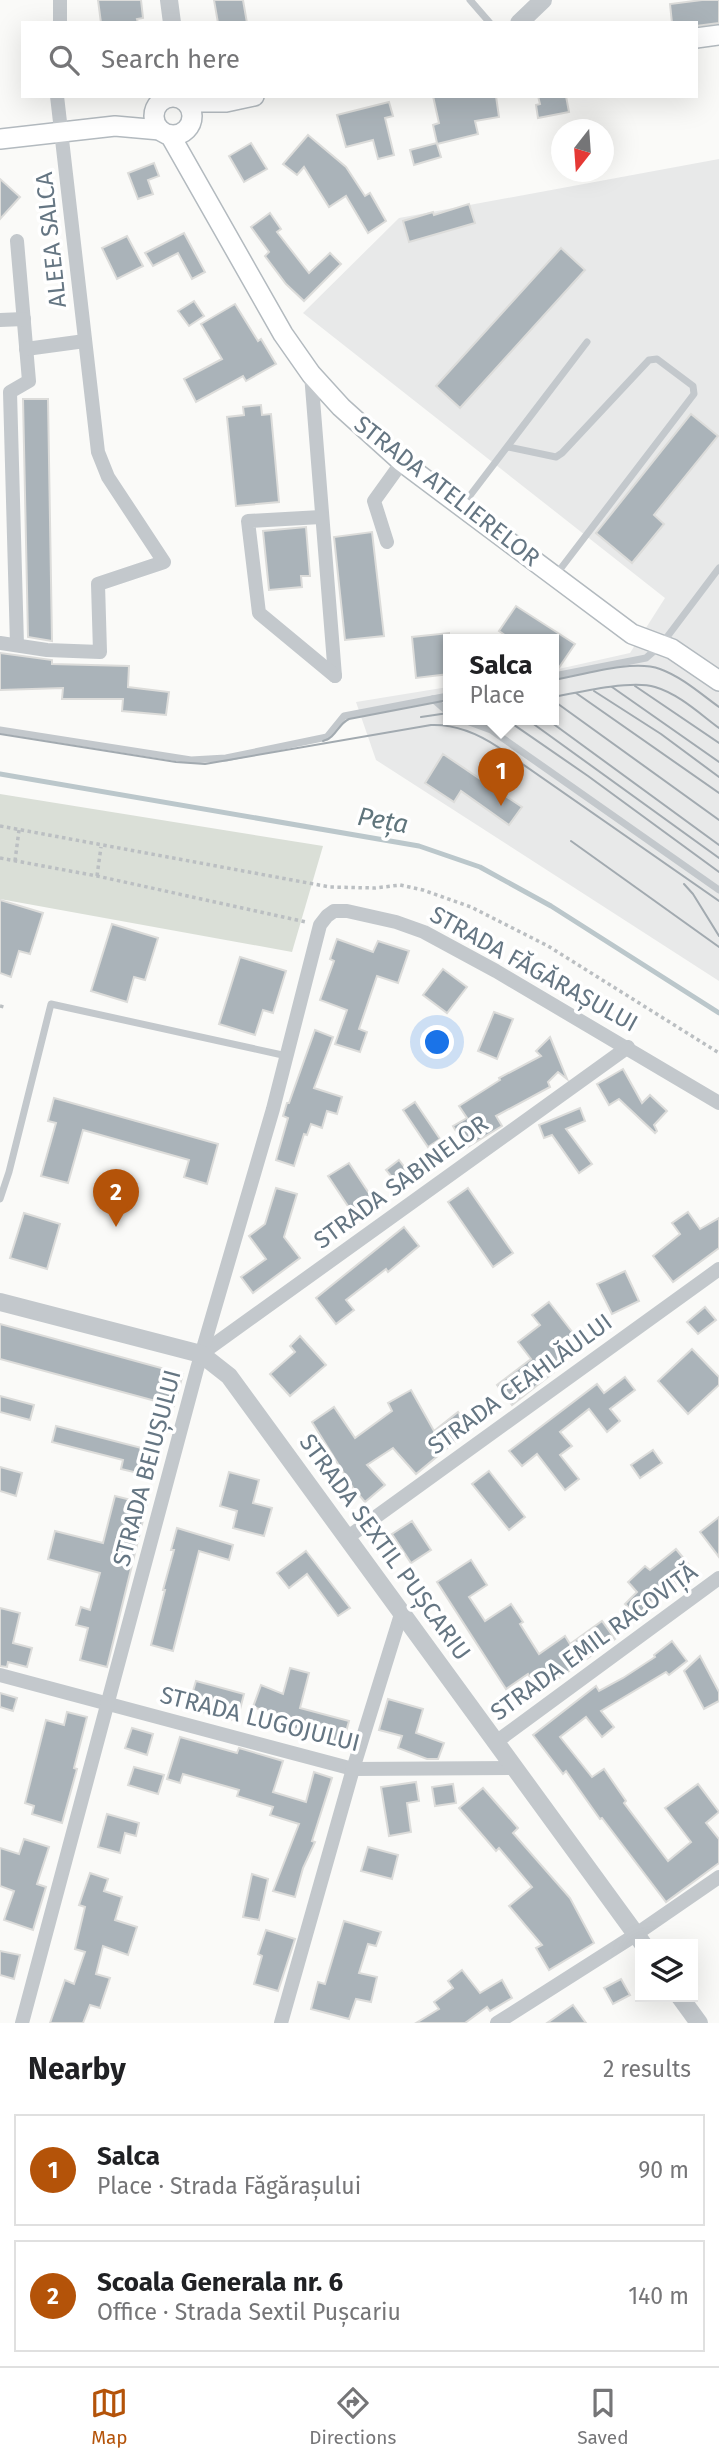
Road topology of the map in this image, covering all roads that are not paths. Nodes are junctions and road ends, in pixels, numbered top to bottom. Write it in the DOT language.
graph roads {
  1 [pos="60,0"];
  2 [pos="169,0"];
  3 [pos="470,0"];
  4 [pos="543,0"];
  5 [pos="60,21"];
  6 [pos="173,21"];
  7 [pos="488,21"];
  8 [pos="521,21"];
  9 [pos="719,36"];
  10 [pos="698,38"];
  11 [pos="57,98"];
  12 [pos="245,98"];
  13 [pos="174,111"];
  14 [pos="62,133"];
  15 [pos="0,139"];
  16 [pos="17,241"];
  17 [pos="23,319"];
  18 [pos="0,320"];
  19 [pos="85,341"];
  20 [pos="587,342"];
  21 [pos="26,349"];
  22 [pos="310,374"];
  23 [pos="5,392"];
  24 [pos="508,447"];
  25 [pos="402,462"];
  26 [pos="461,507"];
  27 [pos="321,517"];
  28 [pos="387,542"];
  29 [pos="719,568"];
  30 [pos="555,576"];
  31 [pos="0,643"];
  32 [pos="17,645"];
  33 [pos="661,645"];
  34 [pos="559,676"];
  35 [pos="719,681"];
  36 [pos="443,697"];
  37 [pos="433,699"];
  38 [pos="443,707"];
  39 [pos="478,725"];
  40 [pos="0,730"];
  41 [pos="719,890"];
  42 [pos="320,926"];
  43 [pos="628,1047"];
  44 [pos="287,1056"];
  45 [pos="719,1103"];
  46 [pos="0,1170"];
  47 [pos="9,1172"];
  48 [pos="0,1199"];
  49 [pos="719,1269"];
  50 [pos="0,1302"];
  51 [pos="201,1354"];
  52 [pos="348,1536"];
  53 [pos="719,1578"];
  54 [pos="402,1611"];
  55 [pos="0,1675"];
  56 [pos="108,1704"];
  57 [pos="496,1742"];
  58 [pos="353,1769"];
  59 [pos="515,1769"];
  60 [pos="719,1877"];
  61 [pos="640,1939"];
  62 [pos="635,1942"];
  63 [pos="684,2002"];
  64 [pos="22,2023"];
  65 [pos="281,2023"];
  66 [pos="497,2023"];
  67 [pos="699,2023"];
  1 -- 5 [label="street"];
  2 -- 6 [label="street"];
  3 -- 7 [label="lane"];
  4 -- 8 [label="street"];
  9 -- 10 [label="main road"];
  11 -- 14 [label="street, ALEEA SALCA"];
  12 -- 13 [label="main road"];
  13 -- 14 [label="main road"];
  13 -- 22 [label="main road, STRADA ATELIERELOR"];
  14 -- 15 [label="main road"];
  14 -- 19 [label="street, ALEEA SALCA"];
  16 -- 17 [label="street, ALEEA SALCA"];
  17 -- 18 [label="street, ALEEA SALCA"];
  17 -- 21 [label="street, ALEEA SALCA"];
  19 -- 21 [label="street, ALEEA SALCA"];
  19 -- 32 [label="street, ALEEA SALCA"];
  20 -- 24 [label="lane"];
  21 -- 23 [label="street, ALEEA SALCA"];
  22 -- 25 [label="main road, STRADA ATELIERELOR"];
  22 -- 27 [label="street"];
  23 -- 32 [label="street, ALEEA SALCA"];
  24 -- 26 [label="lane"];
  24 -- 30 [label="lane"];
  25 -- 26 [label="main road, STRADA ATELIERELOR"];
  25 -- 28 [label="street"];
  26 -- 30 [label="main road, STRADA ATELIERELOR"];
  27 -- 27 [label="street"];
  29 -- 33 [label="lane"];
  30 -- 33 [label="main road, STRADA ATELIERELOR"];
  31 -- 32 [label="street, ALEEA SALCA"];
  33 -- 34 [label="lane"];
  33 -- 35 [label="main road, STRADA ATELIERELOR"];
  36 -- 37 [label="lane"];
  37 -- 38 [label="lane"];
  37 -- 40 [label="lane"];
  39 -- 41 [label="lane"];
  42 -- 43 [label="street, STRADA FĂGĂRAȘULUI"];
  42 -- 44 [label="street, STRADA BEIUȘULUI"];
  43 -- 45 [label="street, STRADA FĂGĂRAȘULUI"];
  43 -- 51 [label="street, STRADA SABINELOR"];
  44 -- 47 [label="lane"];
  44 -- 51 [label="street, STRADA BEIUȘULUI"];
  46 -- 47 [label="lane"];
  47 -- 48 [label="lane"];
  49 -- 52 [label="street, STRADA CEAHLĂULUI"];
  50 -- 51 [label="street, STRADA SEXTIL PUȘCARIU"];
  51 -- 52 [label="street, STRADA SEXTIL PUȘCARIU"];
  51 -- 56 [label="street, STRADA BEIUȘULUI"];
  52 -- 54 [label="street, STRADA SEXTIL PUȘCARIU"];
  53 -- 57 [label="street, STRADA EMIL RACOVIȚĂ"];
  54 -- 57 [label="street, STRADA SEXTIL PUȘCARIU"];
  54 -- 58 [label="street"];
  55 -- 56 [label="street, STRADA LUGOJULUI"];
  56 -- 58 [label="street, STRADA LUGOJULUI"];
  56 -- 64 [label="street, STRADA BEIUȘULUI"];
  57 -- 59 [label="street, STRADA SEXTIL PUȘCARIU"];
  58 -- 59 [label="street, STRADA LUGOJULUI"];
  58 -- 65 [label="street"];
  59 -- 61 [label="street, STRADA SEXTIL PUȘCARIU"];
  60 -- 61 [label="street"];
  62 -- 66 [label="street"];
  63 -- 67 [label="street"];
}
